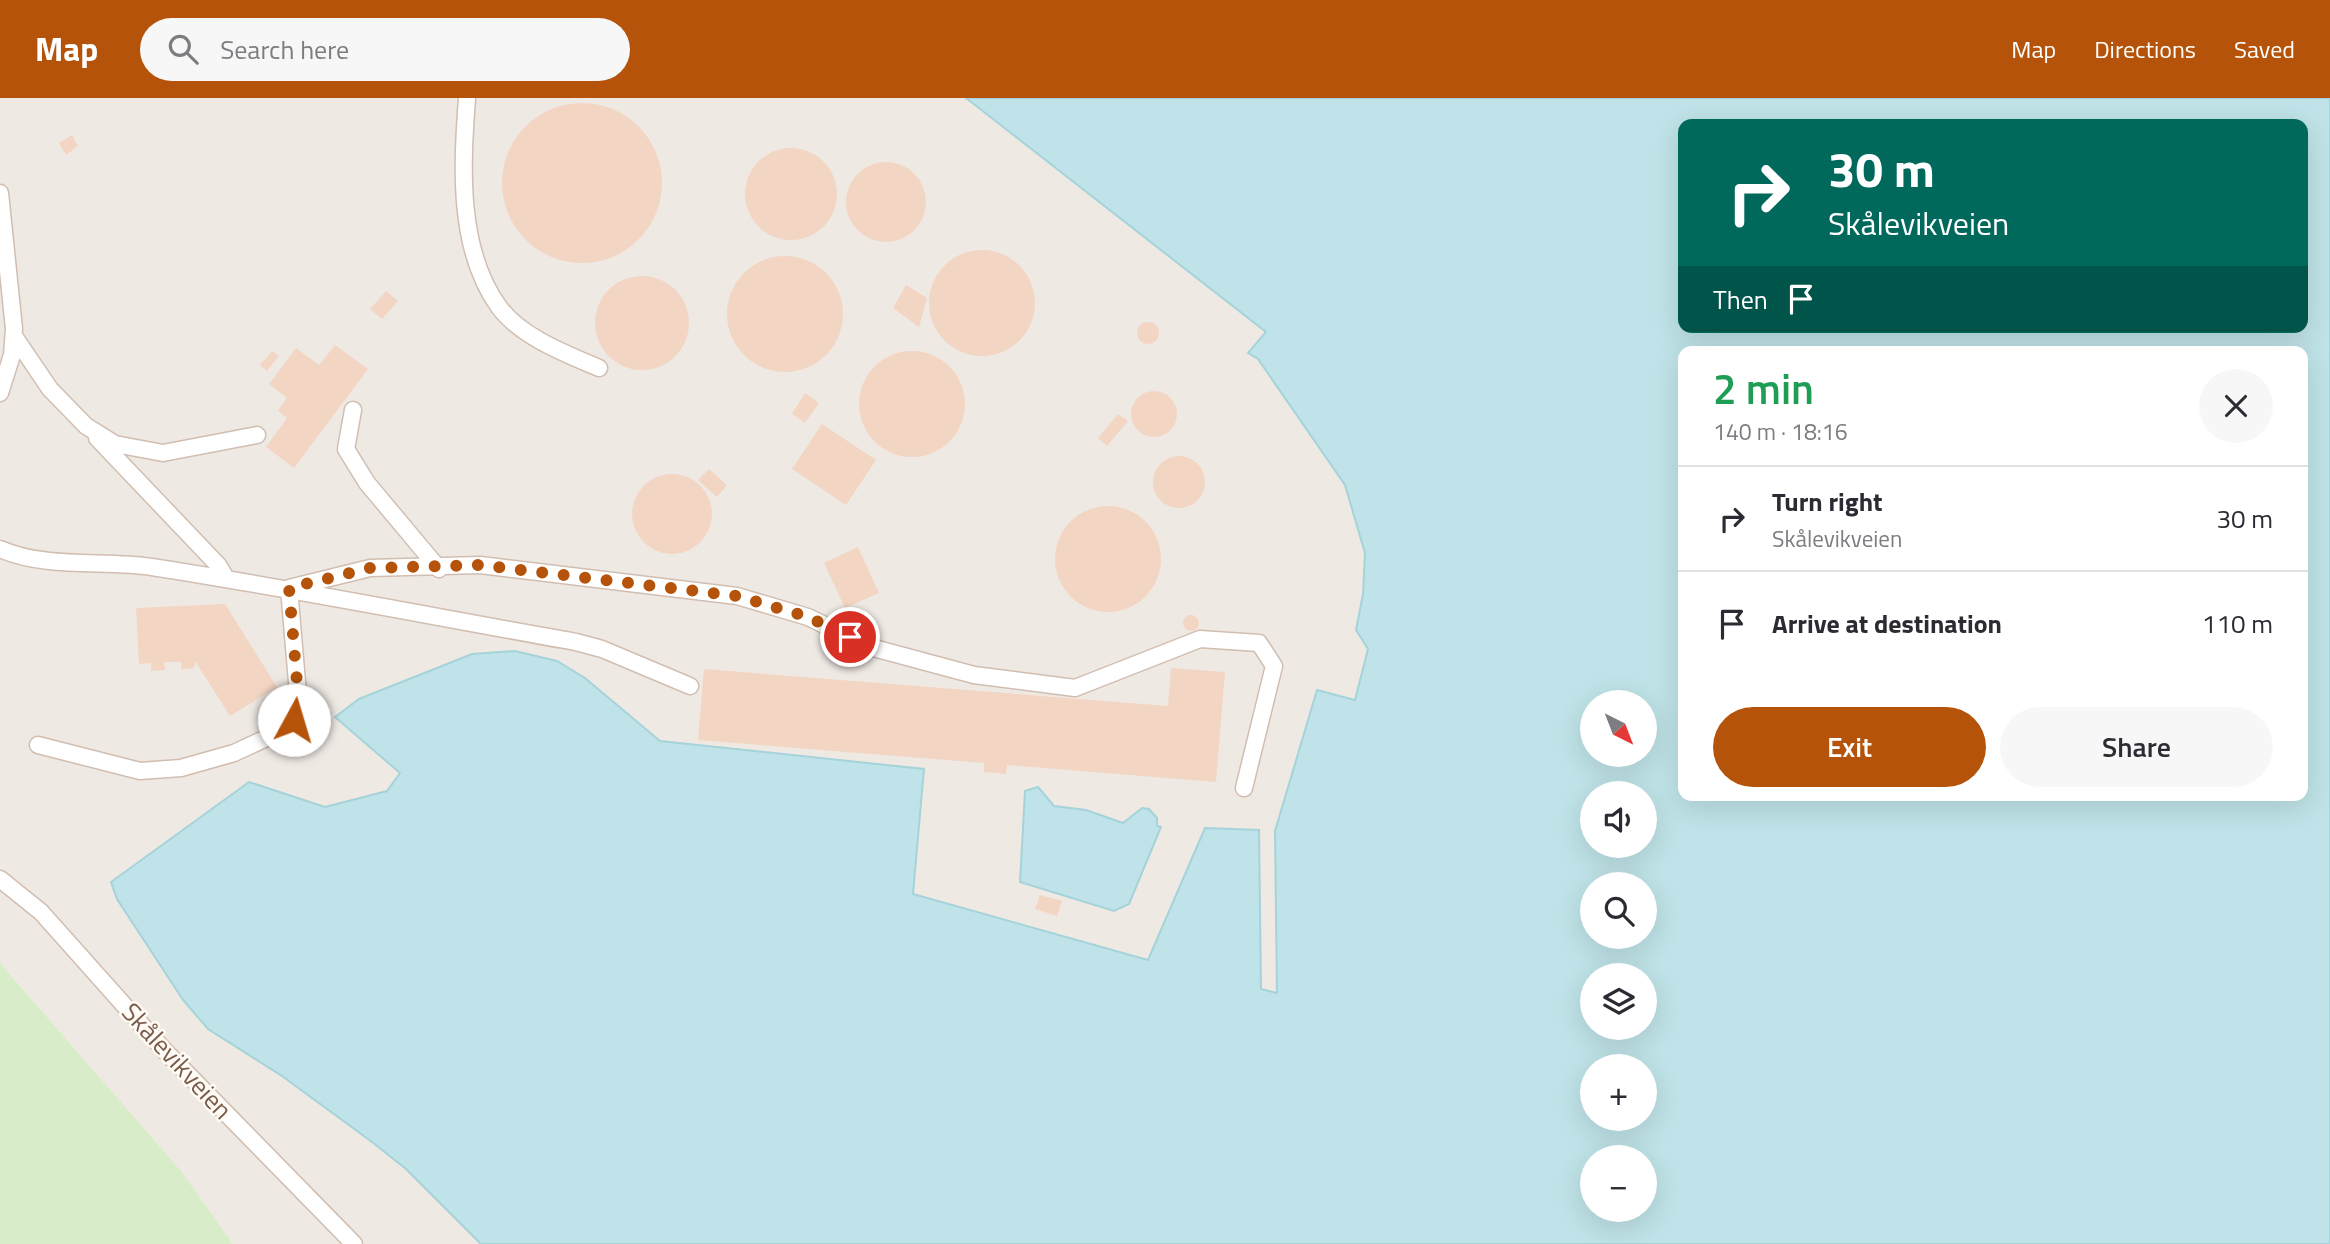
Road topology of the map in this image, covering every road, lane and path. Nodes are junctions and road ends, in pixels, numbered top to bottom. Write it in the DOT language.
graph roads {
  1 [pos="467,98"];
  2 [pos="0,193"];
  3 [pos="13,336"];
  4 [pos="599,369"];
  5 [pos="0,393"];
  6 [pos="353,411"];
  7 [pos="86,426"];
  8 [pos="257,435"];
  9 [pos="0,550"];
  10 [pos="439,569"];
  11 [pos="226,579"];
  12 [pos="289,588"];
  13 [pos="690,686"];
  14 [pos="37,745"];
  15 [pos="1244,788"];
  16 [pos="0,879"];
  17 [pos="354,1244"];
  1 -- 4 [label="lane"];
  2 -- 3 [label="lane"];
  3 -- 5 [label="lane"];
  3 -- 7 [label="lane"];
  6 -- 10 [label="lane"];
  7 -- 8 [label="lane"];
  7 -- 11 [label="lane"];
  9 -- 11 [label="lane"];
  10 -- 12 [label="lane"];
  10 -- 15 [label="lane"];
  11 -- 12 [label="lane"];
  12 -- 13 [label="lane"];
  12 -- 14 [label="lane"];
  16 -- 17 [label="lane, Skålevikveien"];
}
